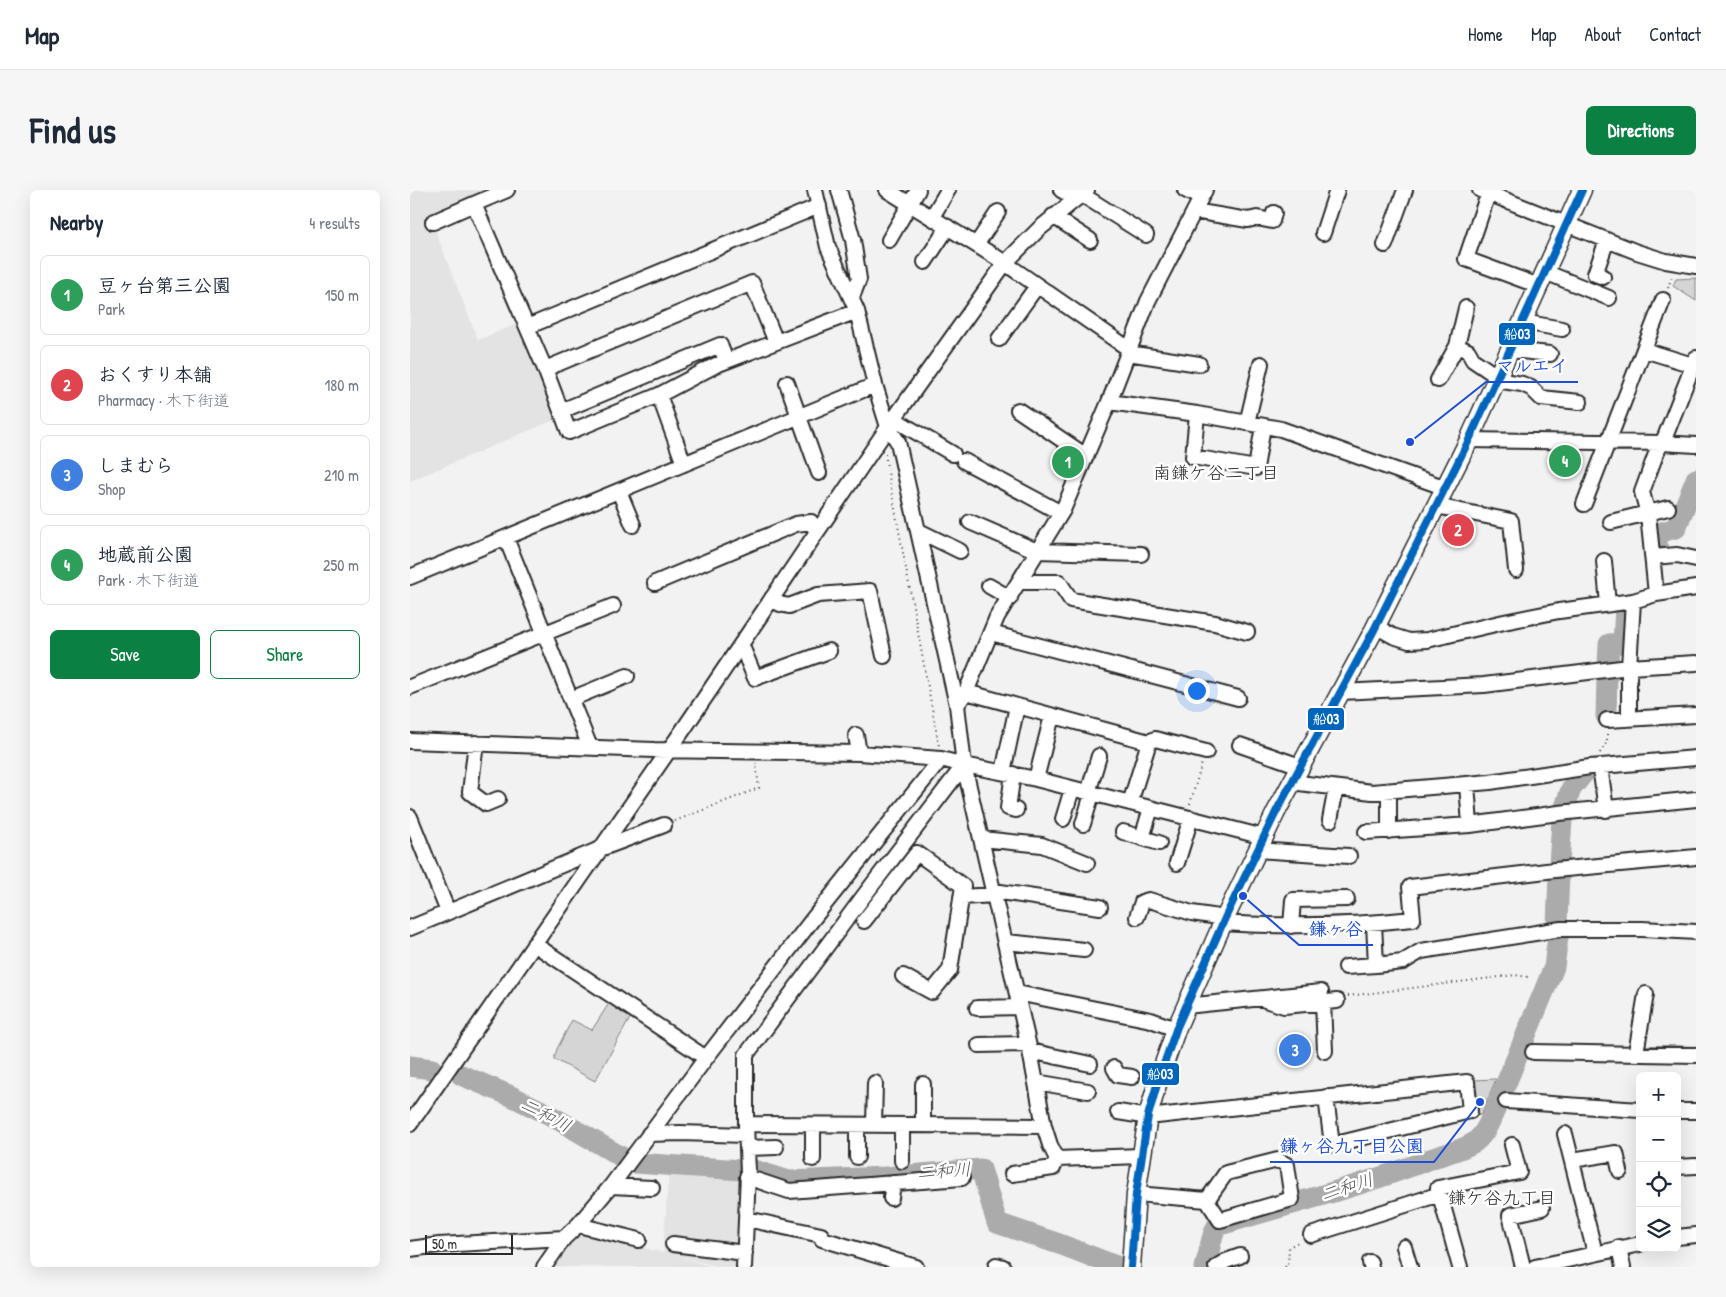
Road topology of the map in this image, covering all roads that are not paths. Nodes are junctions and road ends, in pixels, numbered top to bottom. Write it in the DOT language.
graph roads {
  1 [pos="507,190"];
  2 [pos="815,190"];
  3 [pos="840,190"];
  4 [pos="918,190"];
  5 [pos="948,190"];
  6 [pos="1061,190"];
  7 [pos="1337,190"];
  8 [pos="1405,190"];
  9 [pos="1582,190"];
  10 [pos="893,191"];
  11 [pos="1195,192"];
  12 [pos="1081,194"];
  13 [pos="1482,196"];
  14 [pos="474,204"];
  15 [pos="910,204"];
  16 [pos="819,206"];
  17 [pos="1194,211"];
  18 [pos="998,212"];
  19 [pos="1274,212"];
  20 [pos="1054,216"];
  21 [pos="932,217"];
  22 [pos="433,222"];
  23 [pos="1567,224"];
  24 [pos="948,227"];
  25 [pos="1323,233"];
  26 [pos="1146,235"];
  27 [pos="889,240"];
  28 [pos="1090,240"];
  29 [pos="1607,240"];
  30 [pos="976,244"];
  31 [pos="1386,245"];
  32 [pos="925,262"];
  33 [pos="1005,264"];
  34 [pos="1696,266"];
  35 [pos="1603,278"];
  36 [pos="1542,279"];
  37 [pos="1037,286"];
  38 [pos="852,297"];
  39 [pos="1609,298"];
  40 [pos="1663,300"];
  41 [pos="1466,308"];
  42 [pos="857,311"];
  43 [pos="1523,322"];
  44 [pos="527,327"];
  45 [pos="1562,329"];
  46 [pos="1000,339"];
  47 [pos="776,342"];
  48 [pos="1456,346"];
  49 [pos="1510,350"];
  50 [pos="1644,350"];
  51 [pos="1129,351"];
  52 [pos="1550,354"];
  53 [pos="726,361"];
  54 [pos="1695,363"];
  55 [pos="1199,364"];
  56 [pos="1261,364"];
  57 [pos="545,369"];
  58 [pos="1497,378"];
  59 [pos="1438,380"];
  60 [pos="787,383"];
  61 [pos="875,385"];
  62 [pos="659,395"];
  63 [pos="1109,402"];
  64 [pos="1580,402"];
  65 [pos="1018,410"];
  66 [pos="561,411"];
  67 [pos="1197,414"];
  68 [pos="799,416"];
  69 [pos="891,423"];
  70 [pos="1247,423"];
  71 [pos="1263,426"];
  72 [pos="1469,440"];
  73 [pos="1608,442"];
  74 [pos="1662,443"];
  75 [pos="1696,445"];
  76 [pos="1086,456"];
  77 [pos="684,464"];
  78 [pos="819,473"];
  79 [pos="1446,488"];
  80 [pos="619,491"];
  81 [pos="1584,504"];
  82 [pos="1436,506"];
  83 [pos="1668,508"];
  84 [pos="1061,513"];
  85 [pos="1648,514"];
  86 [pos="970,522"];
  87 [pos="1611,522"];
  88 [pos="633,525"];
  89 [pos="919,530"];
  90 [pos="817,532"];
  91 [pos="506,538"];
  92 [pos="960,551"];
  93 [pos="1037,552"];
  94 [pos="1141,554"];
  95 [pos="1656,557"];
  96 [pos="1696,559"];
  97 [pos="1604,561"];
  98 [pos="1516,570"];
  99 [pos="410,577"];
  100 [pos="1020,582"];
  101 [pos="656,583"];
  102 [pos="989,586"];
  103 [pos="1696,588"];
  104 [pos="1656,591"];
  105 [pos="772,598"];
  106 [pos="1010,598"];
  107 [pos="1622,602"];
  108 [pos="613,606"];
  109 [pos="1375,626"];
  110 [pos="1247,632"];
  111 [pos="991,633"];
  112 [pos="545,634"];
  113 [pos="741,644"];
  114 [pos="829,651"];
  115 [pos="884,656"];
  116 [pos="1696,662"];
  117 [pos="1629,667"];
  118 [pos="627,676"];
  119 [pos="410,687"];
  120 [pos="966,692"];
  121 [pos="1340,692"];
  122 [pos="1238,698"];
  123 [pos="571,699"];
  124 [pos="957,705"];
  125 [pos="1017,706"];
  126 [pos="1696,715"];
  127 [pos="1052,716"];
  128 [pos="1629,719"];
  129 [pos="1607,720"];
  130 [pos="856,736"];
  131 [pos="410,741"];
  132 [pos="1149,742"];
  133 [pos="476,743"];
  134 [pos="1240,744"];
  135 [pos="590,747"];
  136 [pos="669,749"];
  137 [pos="1206,752"];
  138 [pos="859,753"];
  139 [pos="1099,756"];
  140 [pos="1696,758"];
  141 [pos="941,759"];
  142 [pos="964,765"];
  143 [pos="1300,766"];
  144 [pos="1595,767"];
  145 [pos="1008,773"];
  146 [pos="1036,779"];
  147 [pos="1291,782"];
  148 [pos="1467,784"];
  149 [pos="1336,788"];
  150 [pos="1072,789"];
  151 [pos="1389,791"];
  152 [pos="1090,794"];
  153 [pos="498,799"];
  154 [pos="1696,799"];
  155 [pos="1130,803"];
  156 [pos="1151,808"];
  157 [pos="1016,810"];
  158 [pos="1606,810"];
  159 [pos="410,817"];
  160 [pos="1188,817"];
  161 [pos="1063,819"];
  162 [pos="1330,820"];
  163 [pos="664,824"];
  164 [pos="1084,824"];
  165 [pos="1470,826"];
  166 [pos="1389,831"];
  167 [pos="1123,832"];
  168 [pos="1366,832"];
  169 [pos="1142,838"];
  170 [pos="982,839"];
  171 [pos="1159,843"];
  172 [pos="1260,844"];
  173 [pos="600,849"];
  174 [pos="1349,856"];
  175 [pos="1696,857"];
  176 [pos="1087,863"];
  177 [pos="1177,863"];
  178 [pos="994,893"];
  179 [pos="962,897"];
  180 [pos="1347,899"];
  181 [pos="1100,907"];
  182 [pos="448,912"];
  183 [pos="1137,917"];
  184 [pos="1223,920"];
  185 [pos="864,921"];
  186 [pos="1374,923"];
  187 [pos="1291,926"];
  188 [pos="410,928"];
  189 [pos="1696,932"];
  190 [pos="1006,942"];
  191 [pos="534,944"];
  192 [pos="1084,950"];
  193 [pos="1376,965"];
  194 [pos="1346,967"];
  195 [pos="904,976"];
  196 [pos="1017,993"];
  197 [pos="1646,994"];
  198 [pos="1186,1006"];
  199 [pos="1020,1007"];
  200 [pos="977,1008"];
  201 [pos="1177,1027"];
  202 [pos="979,1045"];
  203 [pos="1029,1048"];
  204 [pos="1324,1051"];
  205 [pos="1533,1052"];
  206 [pos="1636,1053"];
  207 [pos="1696,1055"];
  208 [pos="706,1058"];
  209 [pos="1090,1064"];
  210 [pos="1114,1068"];
  211 [pos="1132,1077"];
  212 [pos="1036,1082"];
  213 [pos="875,1083"];
  214 [pos="923,1084"];
  215 [pos="1088,1091"];
  216 [pos="1326,1097"];
  217 [pos="1506,1101"];
  218 [pos="1636,1110"];
  219 [pos="1681,1111"];
  220 [pos="1696,1111"];
  221 [pos="1118,1112"];
  222 [pos="1148,1116"];
  223 [pos="410,1124"];
  224 [pos="813,1125"];
  225 [pos="857,1125"];
  226 [pos="874,1125"];
  227 [pos="902,1125"];
  228 [pos="923,1125"];
  229 [pos="1044,1126"];
  230 [pos="649,1134"];
  231 [pos="1565,1134"];
  232 [pos="747,1136"];
  233 [pos="1512,1145"];
  234 [pos="776,1147"];
  235 [pos="1141,1156"];
  236 [pos="857,1157"];
  237 [pos="812,1159"];
  238 [pos="1057,1159"];
  239 [pos="1572,1160"];
  240 [pos="902,1161"];
  241 [pos="1696,1166"];
  242 [pos="1681,1167"];
  243 [pos="1620,1171"];
  244 [pos="748,1172"];
  245 [pos="1012,1174"];
  246 [pos="962,1178"];
  247 [pos="893,1183"];
  248 [pos="612,1186"];
  249 [pos="652,1188"];
  250 [pos="1136,1194"];
  251 [pos="1440,1194"];
  252 [pos="891,1198"];
  253 [pos="1207,1200"];
  254 [pos="1542,1208"];
  255 [pos="746,1219"];
  256 [pos="578,1225"];
  257 [pos="1312,1235"];
  258 [pos="1696,1235"];
  259 [pos="1681,1237"];
  260 [pos="564,1238"];
  261 [pos="639,1240"];
  262 [pos="673,1244"];
  263 [pos="1636,1245"];
  264 [pos="1404,1247"];
  265 [pos="1619,1247"];
  266 [pos="410,1249"];
  267 [pos="1595,1253"];
  268 [pos="1240,1256"];
  269 [pos="744,1260"];
  270 [pos="1571,1263"];
  271 [pos="544,1267"];
  272 [pos="916,1267"];
  273 [pos="1131,1267"];
  274 [pos="1216,1267"];
  275 [pos="1410,1267"];
  276 [pos="1460,1267"];
  277 [pos="1523,1267"];
  278 [pos="1535,1267"];
  279 [pos="1623,1267"];
  1 -- 14 [label="street"];
  2 -- 16 [label="street"];
  3 -- 38 [label="street"];
  4 -- 15 [label="street"];
  5 -- 21 [label="street"];
  6 -- 12 [label="street"];
  7 -- 25 [label="street"];
  8 -- 31 [label="street"];
  9 -- 23 [label="main road"];
  10 -- 15 [label="street"];
  11 -- 17 [label="street"];
  12 -- 20 [label="street"];
  12 -- 26 [label="street"];
  13 -- 23 [label="street"];
  13 -- 36 [label="street"];
  14 -- 22 [label="street"];
  14 -- 44 [label="street"];
  15 -- 21 [label="street"];
  15 -- 27 [label="street"];
  16 -- 38 [label="street"];
  16 -- 44 [label="street"];
  17 -- 19 [label="street"];
  17 -- 51 [label="street"];
  18 -- 30 [label="street"];
  20 -- 28 [label="street"];
  20 -- 33 [label="street"];
  21 -- 24 [label="street"];
  23 -- 29 [label="street"];
  23 -- 36 [label="main road"];
  24 -- 30 [label="street"];
  24 -- 32 [label="street"];
  29 -- 34 [label="street"];
  29 -- 35 [label="street"];
  30 -- 33 [label="street"];
  33 -- 37 [label="street"];
  33 -- 69 [label="street"];
  36 -- 39 [label="street"];
  36 -- 43 [label="main road"];
  37 -- 46 [label="street"];
  37 -- 51 [label="street"];
  38 -- 42 [label="street"];
  40 -- 50 [label="street"];
  41 -- 48 [label="street"];
  42 -- 47 [label="street"];
  42 -- 61 [label="street"];
  43 -- 45 [label="street"];
  43 -- 49 [label="main road"];
  44 -- 57 [label="street"];
  47 -- 53 [label="street"];
  47 -- 57 [label="street"];
  48 -- 58 [label="street"];
  48 -- 59 [label="street"];
  49 -- 52 [label="street"];
  49 -- 58 [label="main road"];
  50 -- 54 [label="street"];
  50 -- 73 [label="street"];
  51 -- 55 [label="street"];
  51 -- 63 [label="street"];
  53 -- 62 [label="street"];
  53 -- 66 [label="street"];
  54 -- 74 [label="street"];
  56 -- 70 [label="street"];
  57 -- 66 [label="street"];
  58 -- 64 [label="street"];
  58 -- 72 [label="main road"];
  60 -- 68 [label="street"];
  61 -- 68 [label="street"];
  61 -- 69 [label="street"];
  62 -- 66 [label="street"];
  62 -- 77 [label="street"];
  63 -- 67 [label="street"];
  63 -- 76 [label="street"];
  65 -- 76 [label="street"];
  67 -- 70 [label="street"];
  67 -- 71 [label="street"];
  68 -- 77 [label="street"];
  68 -- 78 [label="street"];
  69 -- 84 [label="street"];
  69 -- 89 [label="street"];
  69 -- 90 [label="street"];
  70 -- 71 [label="street"];
  71 -- 79 [label="street"];
  72 -- 73 [label="street"];
  72 -- 79 [label="main road"];
  73 -- 74 [label="street"];
  73 -- 81 [label="street"];
  74 -- 75 [label="street"];
  74 -- 85 [label="street"];
  76 -- 84 [label="street"];
  77 -- 80 [label="street"];
  79 -- 82 [label="main road"];
  80 -- 88 [label="street"];
  80 -- 91 [label="street"];
  82 -- 98 [label="street"];
  82 -- 109 [label="main road"];
  83 -- 85 [label="street"];
  84 -- 93 [label="street"];
  85 -- 87 [label="street"];
  85 -- 95 [label="street"];
  86 -- 93 [label="street"];
  89 -- 92 [label="street"];
  89 -- 124 [label="street"];
  90 -- 101 [label="street"];
  90 -- 105 [label="street"];
  91 -- 99 [label="street"];
  91 -- 112 [label="street"];
  93 -- 94 [label="street"];
  93 -- 100 [label="street"];
  95 -- 96 [label="street"];
  95 -- 104 [label="street"];
  97 -- 107 [label="street"];
  100 -- 106 [label="street"];
  100 -- 110 [label="street"];
  102 -- 106 [label="street"];
  103 -- 104 [label="street"];
  104 -- 107 [label="street"];
  105 -- 113 [label="street"];
  105 -- 115 [label="street"];
  106 -- 111 [label="street"];
  107 -- 109 [label="street"];
  107 -- 117 [label="street"];
  108 -- 112 [label="street"];
  109 -- 121 [label="main road"];
  111 -- 120 [label="street"];
  111 -- 122 [label="street"];
  112 -- 119 [label="street"];
  112 -- 123 [label="street"];
  113 -- 114 [label="street"];
  113 -- 136 [label="street"];
  116 -- 117 [label="street"];
  117 -- 121 [label="street"];
  117 -- 128 [label="street"];
  118 -- 123 [label="street"];
  120 -- 124 [label="street"];
  120 -- 125 [label="street"];
  121 -- 143 [label="main road"];
  123 -- 135 [label="street"];
  124 -- 142 [label="street"];
  125 -- 127 [label="street"];
  125 -- 145 [label="street"];
  126 -- 128 [label="street"];
  127 -- 132 [label="street"];
  127 -- 146 [label="street"];
  128 -- 129 [label="street"];
  130 -- 138 [label="street"];
  131 -- 133 [label="street"];
  132 -- 137 [label="street"];
  132 -- 155 [label="street"];
  133 -- 135 [label="street"];
  133 -- 153 [label="street"];
  134 -- 143 [label="street"];
  135 -- 136 [label="street"];
  136 -- 138 [label="street"];
  136 -- 173 [label="street"];
  138 -- 141 [label="street"];
  139 -- 152 [label="street"];
  140 -- 144 [label="street"];
  141 -- 142 [label="street"];
  141 -- 208 [label="street"];
  142 -- 145 [label="street"];
  142 -- 170 [label="street"];
  142 -- 232 [label="street"];
  143 -- 147 [label="main road"];
  144 -- 148 [label="street"];
  144 -- 158 [label="street"];
  145 -- 146 [label="street"];
  145 -- 157 [label="street"];
  146 -- 150 [label="street"];
  147 -- 149 [label="street"];
  147 -- 172 [label="main road"];
  148 -- 151 [label="street"];
  148 -- 165 [label="street"];
  149 -- 151 [label="street"];
  149 -- 162 [label="street"];
  150 -- 152 [label="street"];
  150 -- 161 [label="street"];
  151 -- 166 [label="street"];
  152 -- 155 [label="street"];
  152 -- 164 [label="street"];
  154 -- 158 [label="street"];
  155 -- 156 [label="street"];
  156 -- 160 [label="street"];
  156 -- 169 [label="street"];
  158 -- 165 [label="street"];
  159 -- 182 [label="street"];
  160 -- 172 [label="street"];
  160 -- 177 [label="street"];
  163 -- 173 [label="street"];
  165 -- 166 [label="street"];
  166 -- 168 [label="street"];
  167 -- 169 [label="street"];
  169 -- 171 [label="street"];
  170 -- 176 [label="street"];
  170 -- 178 [label="street"];
  172 -- 174 [label="street"];
  172 -- 184 [label="main road"];
  173 -- 182 [label="street"];
  173 -- 191 [label="street"];
  175 -- 186 [label="street"];
  178 -- 179 [label="street"];
  178 -- 181 [label="street"];
  178 -- 190 [label="street"];
  179 -- 185 [label="street"];
  179 -- 195 [label="street"];
  180 -- 187 [label="street"];
  182 -- 188 [label="street"];
  183 -- 184 [label="street"];
  184 -- 187 [label="street"];
  184 -- 198 [label="main road"];
  186 -- 187 [label="street"];
  186 -- 193 [label="street"];
  189 -- 193 [label="street"];
  190 -- 192 [label="street"];
  190 -- 196 [label="street"];
  191 -- 208 [label="street"];
  191 -- 223 [label="street"];
  193 -- 194 [label="street"];
  196 -- 199 [label="street"];
  196 -- 201 [label="street"];
  197 -- 206 [label="street"];
  198 -- 201 [label="main road"];
  198 -- 204 [label="street"];
  199 -- 200 [label="street"];
  199 -- 203 [label="street"];
  201 -- 222 [label="main road"];
  202 -- 203 [label="street"];
  203 -- 209 [label="street"];
  203 -- 212 [label="street"];
  205 -- 206 [label="street"];
  206 -- 207 [label="street"];
  208 -- 230 [label="street"];
  210 -- 211 [label="street"];
  212 -- 215 [label="street"];
  212 -- 229 [label="street"];
  213 -- 226 [label="street"];
  214 -- 228 [label="street"];
  216 -- 216 [label="street"];
  216 -- 222 [label="street"];
  217 -- 218 [label="street"];
  219 -- 220 [label="street"];
  221 -- 222 [label="street"];
  222 -- 235 [label="main road"];
  224 -- 225 [label="street"];
  224 -- 232 [label="street"];
  224 -- 237 [label="street"];
  225 -- 226 [label="street"];
  225 -- 236 [label="street"];
  226 -- 227 [label="street"];
  227 -- 228 [label="street"];
  227 -- 240 [label="street"];
  228 -- 229 [label="street"];
  229 -- 238 [label="street"];
  230 -- 232 [label="street"];
  230 -- 248 [label="street"];
  231 -- 239 [label="street"];
  232 -- 234 [label="street"];
  232 -- 244 [label="street"];
  233 -- 251 [label="street"];
  235 -- 238 [label="street"];
  235 -- 250 [label="main road"];
  238 -- 245 [label="street"];
  239 -- 243 [label="street"];
  239 -- 267 [label="street"];
  241 -- 242 [label="street"];
  244 -- 247 [label="street"];
  244 -- 255 [label="street"];
  246 -- 247 [label="street"];
  247 -- 252 [label="street"];
  248 -- 249 [label="street"];
  248 -- 256 [label="street"];
  250 -- 253 [label="street"];
  250 -- 273 [label="main road"];
  251 -- 257 [label="street"];
  251 -- 276 [label="street"];
  253 -- 253 [label="street"];
  254 -- 277 [label="street"];
  255 -- 269 [label="street"];
  255 -- 272 [label="street"];
  256 -- 260 [label="street"];
  256 -- 261 [label="street"];
  258 -- 259 [label="street"];
  260 -- 266 [label="street"];
  260 -- 271 [label="street"];
  262 -- 269 [label="street"];
  263 -- 265 [label="street"];
  264 -- 275 [label="street"];
  265 -- 267 [label="street"];
  265 -- 279 [label="street"];
  267 -- 270 [label="street"];
  268 -- 274 [label="street"];
  270 -- 278 [label="street"];
}
